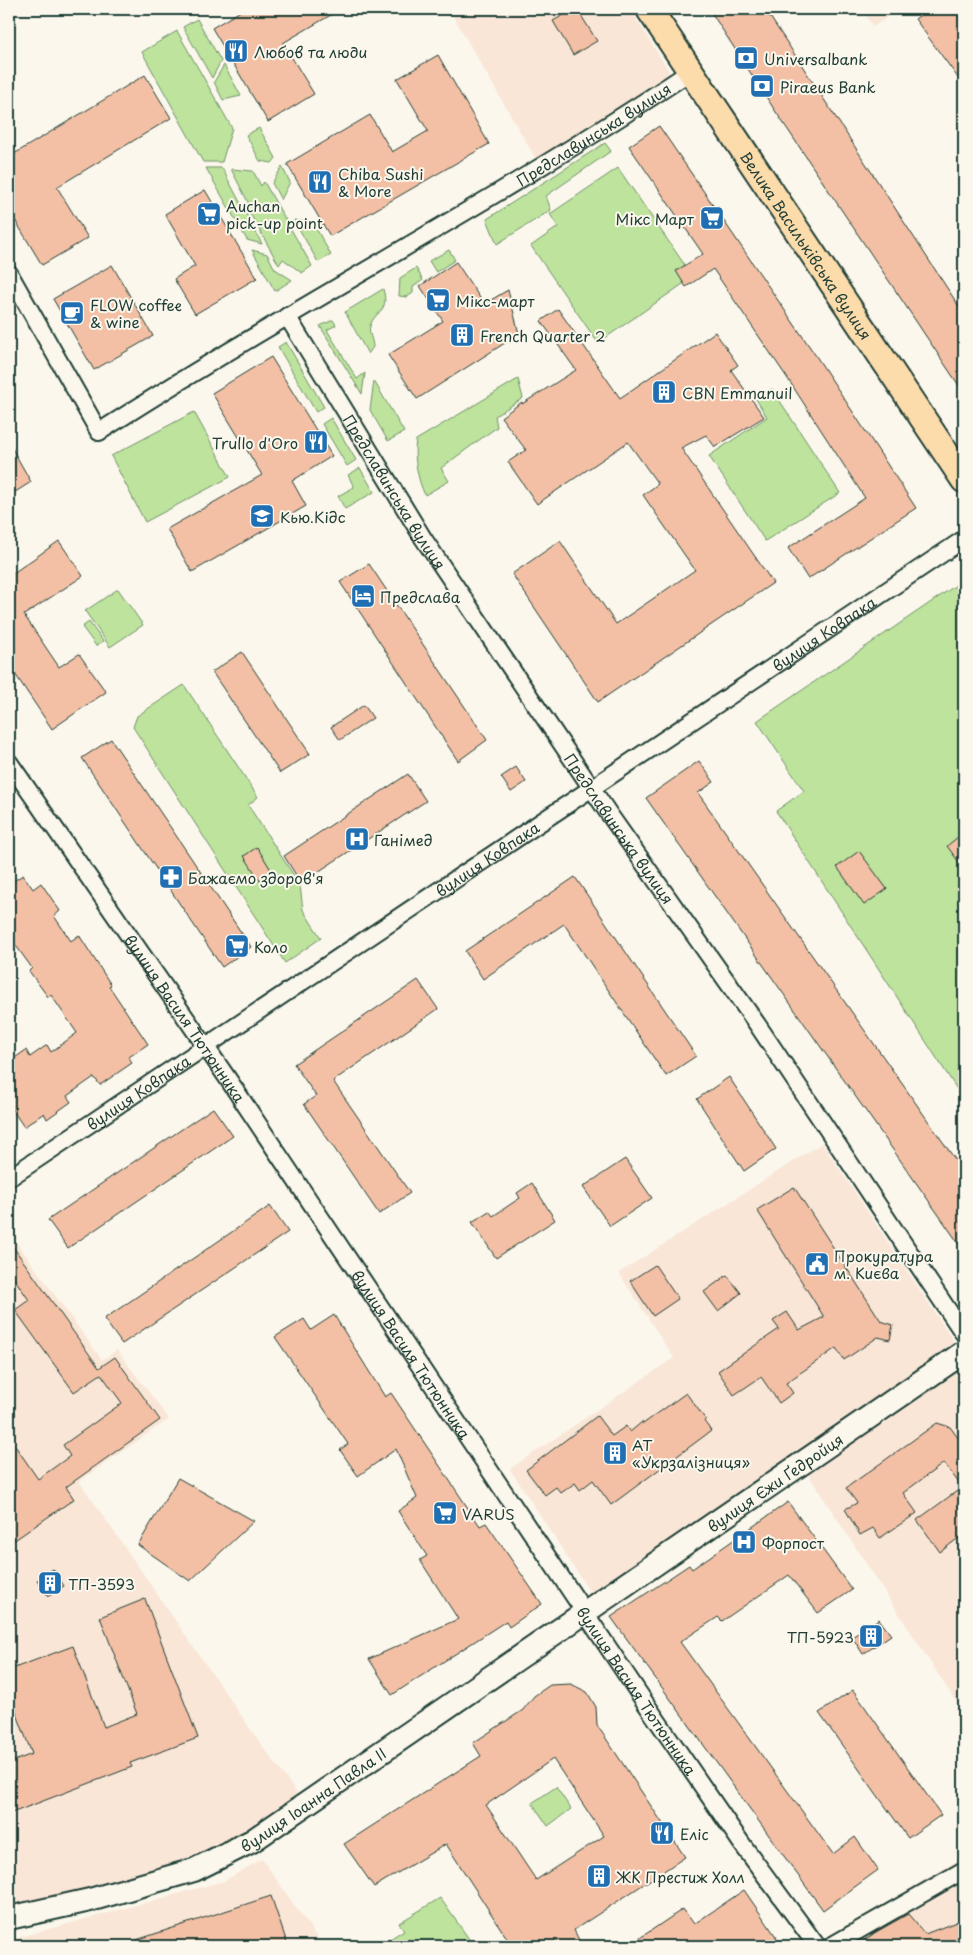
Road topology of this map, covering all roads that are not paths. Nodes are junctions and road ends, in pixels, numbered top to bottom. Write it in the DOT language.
graph roads {
  1 [pos="649,9"];
  2 [pos="691,71"];
  3 [pos="9,273"];
  4 [pos="287,316"];
  5 [pos="964,480"];
  6 [pos="964,539"];
  7 [pos="9,762"];
  8 [pos="592,788"];
  9 [pos="206,1046"];
  10 [pos="9,1178"];
  11 [pos="964,1334"];
  12 [pos="964,1352"];
  13 [pos="585,1614"];
  14 [pos="964,1870"];
  15 [pos="9,1918"];
  16 [pos="817,1946"];
  17 [pos="831,1946"];
  1 -- 2 [label="main road, Велика Васильківська вулиця"];
  2 -- 4 [label="street, Предславинська вулиця"];
  2 -- 5 [label="main road, Велика Васильківська вулиця"];
  3 -- 4 [label="street, Предславинська вулиця"];
  4 -- 8 [label="street, Предславинська вулиця"];
  6 -- 8 [label="street, вулиця Ковпака"];
  7 -- 9 [label="street, вулиця Василя Тютюнника"];
  8 -- 9 [label="street, вулиця Ковпака"];
  8 -- 11 [label="street, Предславинська вулиця"];
  9 -- 10 [label="street, вулиця Ковпака"];
  9 -- 13 [label="street, вулиця Василя Тютюнника"];
  12 -- 13 [label="street, вулиця Єжи Ґедройця"];
  13 -- 15 [label="street, вулиця Іоанна Павла II"];
  13 -- 16 [label="street, вулиця Василя Тютюнника"];
  14 -- 17 [label="street"];
}
